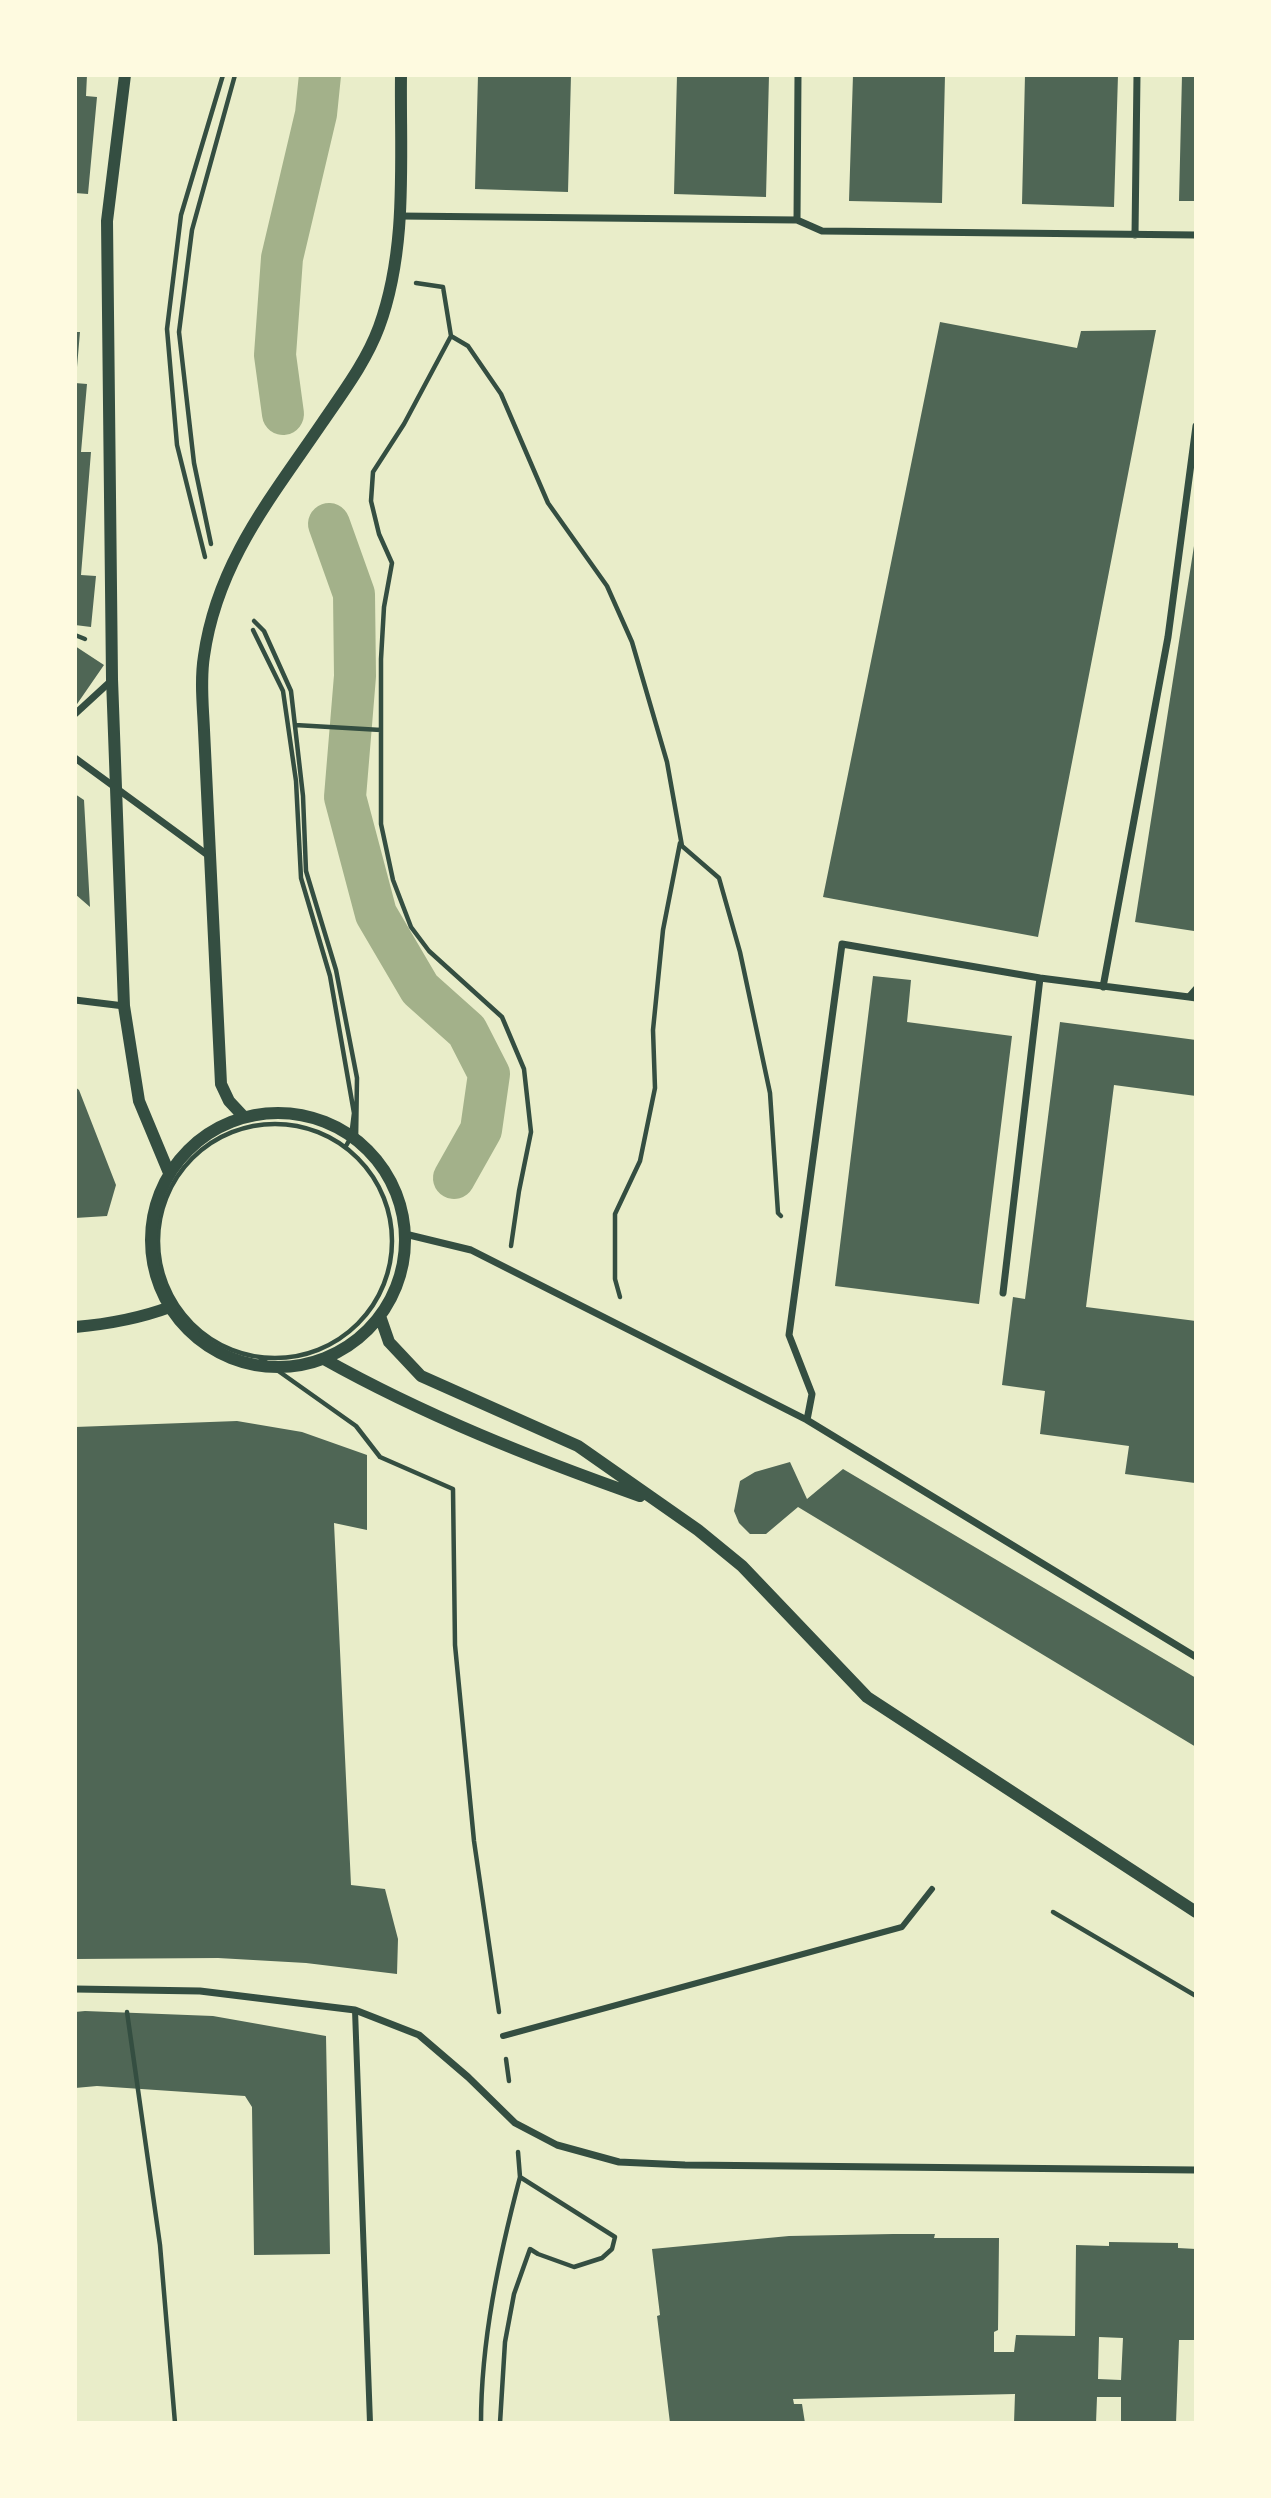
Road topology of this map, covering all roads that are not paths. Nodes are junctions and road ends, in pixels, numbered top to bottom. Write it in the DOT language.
graph roads {
  1 [pos="125,75"];
  2 [pos="401,75"];
  3 [pos="799,75"];
  4 [pos="1137,75"];
  5 [pos="399,216"];
  6 [pos="797,220"];
  7 [pos="1135,234"];
  8 [pos="1196,235"];
  9 [pos="1196,426"];
  10 [pos="112,679"];
  11 [pos="75,714"];
  12 [pos="75,758"];
  13 [pos="118,791"];
  14 [pos="209,856"];
  15 [pos="1040,978"];
  16 [pos="1103,988"];
  17 [pos="1196,989"];
  18 [pos="1193,997"];
  19 [pos="75,1000"];
  20 [pos="124,1006"];
  21 [pos="243,1116"];
  22 [pos="169,1173"];
  23 [pos="405,1234"];
  24 [pos="1003,1293"];
  25 [pos="170,1307"];
  26 [pos="380,1316"];
  27 [pos="75,1327"];
  28 [pos="324,1359"];
  29 [pos="807,1420"];
  30 [pos="654,1501"];
  31 [pos="1196,1657"];
  32 [pos="932,1889"];
  33 [pos="1196,1912"];
  34 [pos="75,1989"];
  35 [pos="355,2010"];
  36 [pos="503,2036"];
  37 [pos="1196,2170"];
  38 [pos="370,2423"];
  1 -- 10 [label="street"];
  2 -- 5 [label="street"];
  3 -- 6 [label="street"];
  4 -- 7 [label="street"];
  5 -- 6 [label="street"];
  5 -- 14 [label="street"];
  6 -- 7 [label="street"];
  7 -- 8 [label="street"];
  9 -- 16 [label="street"];
  10 -- 11 [label="street"];
  10 -- 13 [label="street"];
  12 -- 13 [label="street"];
  13 -- 14 [label="street"];
  13 -- 20 [label="street"];
  14 -- 21 [label="street"];
  15 -- 16 [label="street"];
  15 -- 24 [label="street"];
  15 -- 29 [label="street"];
  16 -- 18 [label="street"];
  17 -- 18 [label="street"];
  19 -- 20 [label="street"];
  20 -- 22 [label="street"];
  21 -- 22 [label="street"];
  21 -- 23 [label="street"];
  22 -- 25 [label="street"];
  23 -- 26 [label="street"];
  23 -- 29 [label="street"];
  25 -- 27 [label="street"];
  25 -- 28 [label="street"];
  26 -- 28 [label="street"];
  26 -- 30 [label="street"];
  28 -- 30 [label="street"];
  29 -- 31 [label="street"];
  30 -- 33 [label="street"];
  32 -- 36 [label="street"];
  34 -- 35 [label="street"];
  35 -- 37 [label="street"];
  35 -- 38 [label="street"];
}
